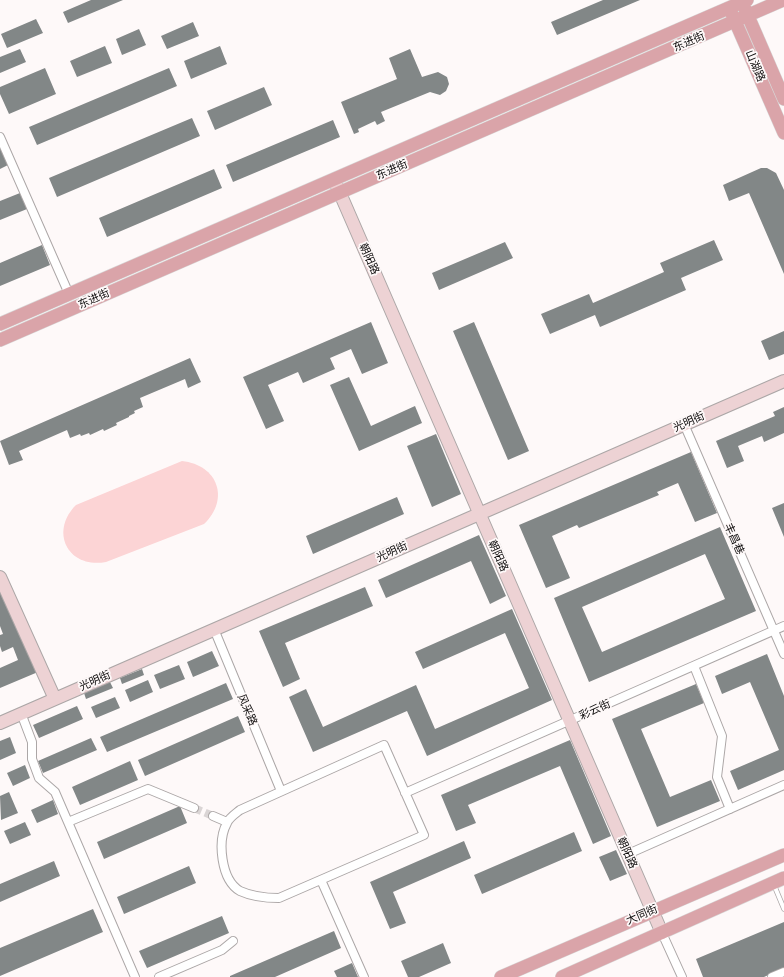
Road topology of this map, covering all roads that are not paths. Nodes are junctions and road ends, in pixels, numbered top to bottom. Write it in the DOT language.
graph roads {
  1 [pos="783,0"];
  2 [pos="744,1"];
  3 [pos="727,4"];
  4 [pos="748,15"];
  5 [pos="736,22"];
  6 [pos="784,99"];
  7 [pos="784,133"];
  8 [pos="0,137"];
  9 [pos="334,179"];
  10 [pos="340,192"];
  11 [pos="69,294"];
  12 [pos="0,324"];
  13 [pos="0,340"];
  14 [pos="784,381"];
  15 [pos="684,424"];
  16 [pos="480,514"];
  17 [pos="1,583"];
  18 [pos="784,626"];
  19 [pos="214,630"];
  20 [pos="774,631"];
  21 [pos="784,654"];
  22 [pos="694,666"];
  23 [pos="55,699"];
  24 [pos="21,713"];
  25 [pos="570,721"];
  26 [pos="0,723"];
  27 [pos="784,786"];
  28 [pos="281,791"];
  29 [pos="405,793"];
  30 [pos="194,808"];
  31 [pos="730,809"];
  32 [pos="212,816"];
  33 [pos="68,822"];
  34 [pos="227,822"];
  35 [pos="628,854"];
  36 [pos="784,855"];
  37 [pos="321,880"];
  38 [pos="778,881"];
  39 [pos="784,908"];
  40 [pos="652,911"];
  41 [pos="662,933"];
  42 [pos="233,941"];
  43 [pos="784,972"];
  44 [pos="135,977"];
  45 [pos="159,977"];
  46 [pos="364,977"];
  47 [pos="501,977"];
  48 [pos="562,977"];
  49 [pos="682,977"];
  50 [pos="772,977"];
  1 -- 4 [label="main road, 东进街"];
  2 -- 3 [label="main road, 东进街"];
  2 -- 4 [label="main road, 山湖路"];
  3 -- 5 [label="main road, 山湖路"];
  3 -- 9 [label="main road, 东进街"];
  4 -- 5 [label="main road, 东进街"];
  4 -- 6 [label="main road, 山湖路"];
  5 -- 7 [label="main road, 山湖路"];
  5 -- 10 [label="main road, 东进街"];
  8 -- 11 [label="street"];
  9 -- 10 [label="street, 朝阳路"];
  9 -- 11 [label="main road, 东进街"];
  10 -- 13 [label="main road, 东进街"];
  10 -- 16 [label="street, 朝阳路"];
  11 -- 12 [label="main road, 东进街"];
  14 -- 15 [label="street, 光明街"];
  15 -- 16 [label="street, 光明街"];
  15 -- 20 [label="street, 丰昌巷"];
  16 -- 19 [label="street, 光明街"];
  16 -- 25 [label="street, 朝阳路"];
  17 -- 23 [label="street"];
  18 -- 20 [label="street, 彩云街"];
  19 -- 23 [label="street, 光明街"];
  19 -- 28 [label="street, 风采路"];
  20 -- 21 [label="street, 丰昌巷"];
  20 -- 22 [label="street, 彩云街"];
  22 -- 25 [label="street, 彩云街"];
  22 -- 31 [label="street"];
  23 -- 24 [label="street, 光明街"];
  24 -- 26 [label="street, 光明街"];
  24 -- 33 [label="street"];
  25 -- 29 [label="street, 彩云街"];
  25 -- 35 [label="street, 朝阳路"];
  27 -- 31 [label="street"];
  28 -- 29 [label="street"];
  28 -- 34 [label="street"];
  29 -- 37 [label="street"];
  30 -- 33 [label="street"];
  31 -- 35 [label="street"];
  32 -- 34 [label="street"];
  33 -- 44 [label="street"];
  34 -- 37 [label="street"];
  35 -- 40 [label="street, 朝阳路"];
  36 -- 40 [label="main road, 大同街"];
  37 -- 46 [label="street"];
  38 -- 39 [label="lane"];
  38 -- 41 [label="main road"];
  40 -- 41 [label="street, 朝阳路"];
  40 -- 47 [label="main road, 大同街"];
  41 -- 48 [label="main road"];
  41 -- 49 [label="street"];
  42 -- 45 [label="street"];
  43 -- 50 [label="street"];
}
